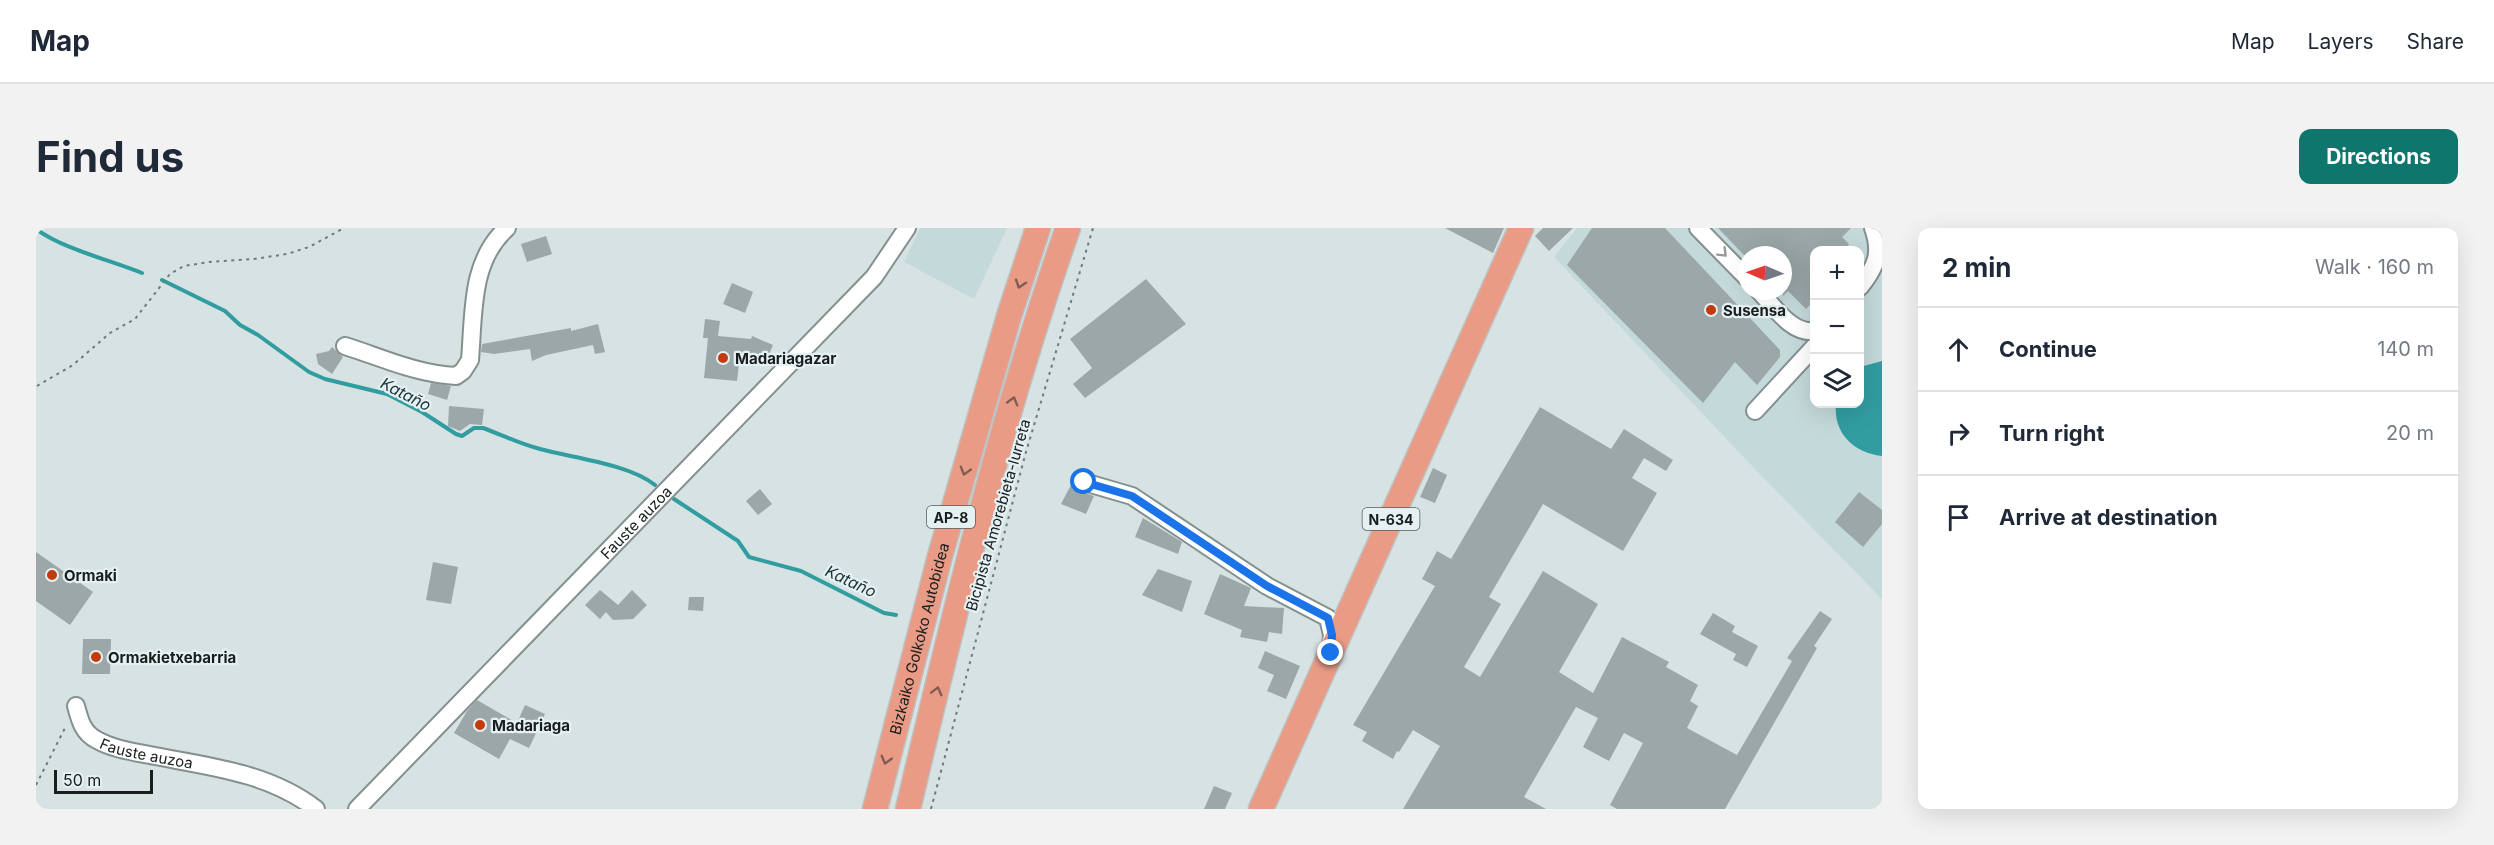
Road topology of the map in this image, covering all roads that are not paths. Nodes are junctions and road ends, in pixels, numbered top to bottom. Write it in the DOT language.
graph roads {
  1 [pos="507,228"];
  2 [pos="907,228"];
  3 [pos="1038,228"];
  4 [pos="1068,228"];
  5 [pos="1521,228"];
  6 [pos="1698,228"];
  7 [pos="1873,228"];
  8 [pos="1738,269"];
  9 [pos="1864,281"];
  10 [pos="1768,300"];
  11 [pos="1791,324"];
  12 [pos="1810,331"];
  13 [pos="345,346"];
  14 [pos="1810,352"];
  15 [pos="1797,366"];
  16 [pos="1755,411"];
  17 [pos="1084,482"];
  18 [pos="1352,607"];
  19 [pos="1328,618"];
  20 [pos="1331,653"];
  21 [pos="76,706"];
  22 [pos="1303,716"];
  23 [pos="316,809"];
  24 [pos="357,809"];
  25 [pos="874,809"];
  26 [pos="908,809"];
  27 [pos="1261,809"];
  28 [pos="1274,809"];
  1 -- 13 [label="street"];
  2 -- 24 [label="street, Fauste auzoa"];
  3 -- 25 [label="highway, Bizkaiko Golkoko Autobidea / AP-8, one-way"];
  26 -- 4 [label="highway, Bizkaiko Golkoko Autobidea / AP-8, one-way"];
  5 -- 18 [label="highway, N-634"];
  6 -- 8 [label="street, one-way"];
  7 -- 9 [label="street"];
  10 -- 11 [label="street"];
  11 -- 12 [label="street"];
  11 -- 15 [label="street"];
  14 -- 15 [label="street"];
  15 -- 16 [label="street"];
  17 -- 19 [label="street"];
  18 -- 19 [label="street"];
  18 -- 20 [label="highway, N-634"];
  19 -- 20 [label="street"];
  20 -- 22 [label="highway, N-634"];
  21 -- 23 [label="street, Fauste auzoa"];
  22 -- 27 [label="highway, N-634"];
  22 -- 28 [label="street"];
}
